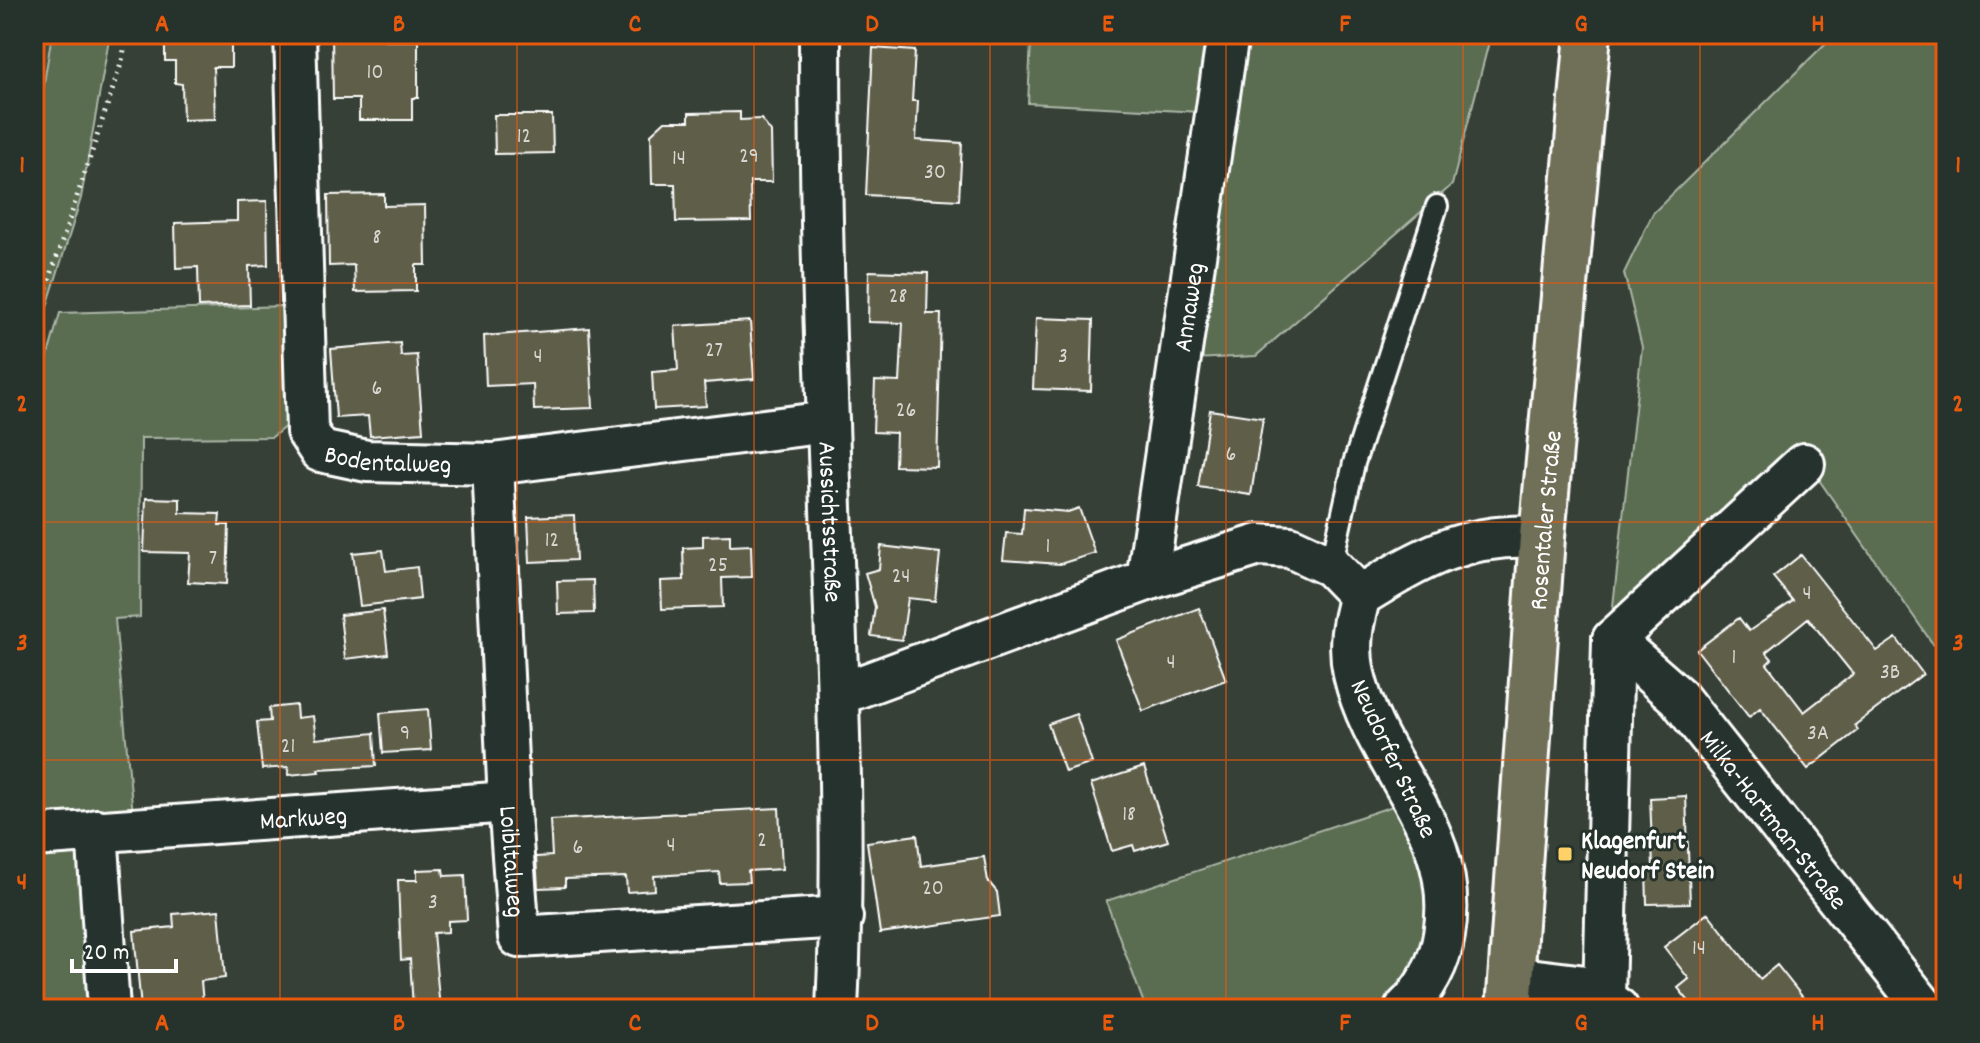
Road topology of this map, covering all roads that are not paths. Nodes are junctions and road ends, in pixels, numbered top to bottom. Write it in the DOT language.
graph roads {
  1 [pos="295,34"];
  2 [pos="820,34"];
  3 [pos="1228,34"];
  4 [pos="1588,34"];
  5 [pos="1437,206"];
  6 [pos="828,422"];
  7 [pos="493,464"];
  8 [pos="1804,464"];
  9 [pos="1542,537"];
  10 [pos="1331,566"];
  11 [pos="1147,580"];
  12 [pos="1360,596"];
  13 [pos="1613,640"];
  14 [pos="840,694"];
  15 [pos="509,802"];
  16 [pos="97,830"];
  17 [pos="34,836"];
  18 [pos="842,917"];
  19 [pos="1510,993"];
  20 [pos="1611,1003"];
  21 [pos="109,1009"];
  22 [pos="837,1009"];
  23 [pos="1405,1009"];
  24 [pos="1925,1009"];
  1 -- 7 [label="street, Bodentalweg"];
  2 -- 6 [label="street, Aussichtsstraße"];
  3 -- 11 [label="street, Annaweg"];
  4 -- 9 [label="main road, Rosentaler Straße"];
  5 -- 10 [label="lane"];
  6 -- 7 [label="street, Bodentalweg"];
  6 -- 14 [label="street, Aussichtsstraße"];
  7 -- 15 [label="street, Loibltalweg"];
  8 -- 13 [label="street"];
  9 -- 12 [label="street"];
  9 -- 19 [label="main road, Rosentaler Straße"];
  10 -- 11 [label="street"];
  10 -- 12 [label="street"];
  11 -- 14 [label="street"];
  12 -- 23 [label="street, Neudorfer Straße"];
  13 -- 20 [label="street"];
  13 -- 24 [label="street, Milka-Hartman-Straße"];
  14 -- 18 [label="street, Aussichtsstraße"];
  15 -- 16 [label="street, Markweg"];
  15 -- 18 [label="street, Loibltalweg"];
  16 -- 17 [label="street, Markweg"];
  16 -- 21 [label="street"];
  18 -- 22 [label="street, Aussichtsstraße"];
  19 -- 20 [label="street"];
}
